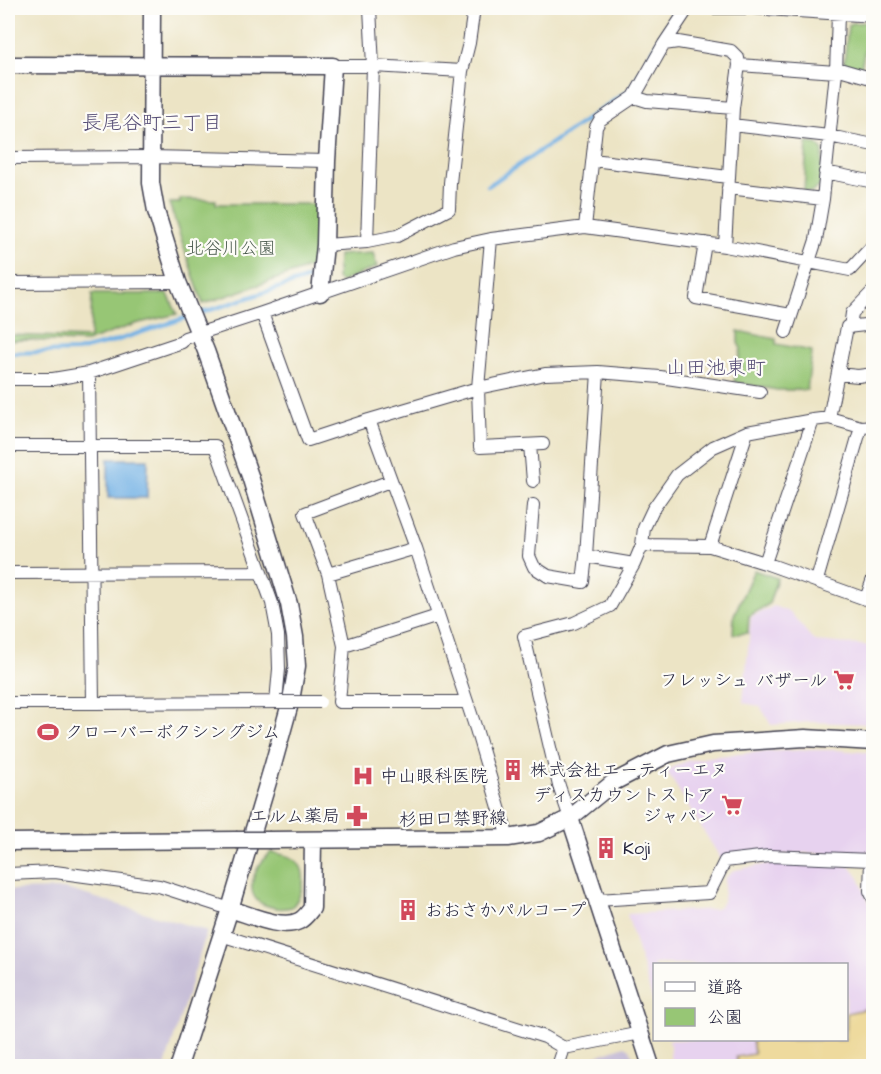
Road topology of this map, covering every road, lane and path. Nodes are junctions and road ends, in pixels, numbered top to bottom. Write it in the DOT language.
graph roads {
  1 [pos="152,8"];
  2 [pos="370,8"];
  3 [pos="474,8"];
  4 [pos="688,8"];
  5 [pos="713,8"];
  6 [pos="838,14"];
  7 [pos="873,16"];
  8 [pos="664,44"];
  9 [pos="8,65"];
  10 [pos="739,65"];
  11 [pos="151,66"];
  12 [pos="333,66"];
  13 [pos="373,66"];
  14 [pos="836,70"];
  15 [pos="462,71"];
  16 [pos="873,79"];
  17 [pos="634,97"];
  18 [pos="733,108"];
  19 [pos="732,125"];
  20 [pos="829,136"];
  21 [pos="873,145"];
  22 [pos="151,157"];
  23 [pos="8,158"];
  24 [pos="593,160"];
  25 [pos="327,161"];
  26 [pos="825,172"];
  27 [pos="728,182"];
  28 [pos="873,182"];
  29 [pos="823,199"];
  30 [pos="585,227"];
  31 [pos="490,238"];
  32 [pos="367,242"];
  33 [pos="705,243"];
  34 [pos="873,244"];
  35 [pos="325,245"];
  36 [pos="725,246"];
  37 [pos="808,261"];
  38 [pos="178,282"];
  39 [pos="8,283"];
  40 [pos="873,290"];
  41 [pos="320,293"];
  42 [pos="262,313"];
  43 [pos="792,315"];
  44 [pos="195,324"];
  45 [pos="873,324"];
  46 [pos="850,327"];
  47 [pos="786,332"];
  48 [pos="598,372"];
  49 [pos="89,374"];
  50 [pos="838,374"];
  51 [pos="873,374"];
  52 [pos="8,379"];
  53 [pos="478,388"];
  54 [pos="760,392"];
  55 [pos="829,418"];
  56 [pos="369,420"];
  57 [pos="813,420"];
  58 [pos="867,427"];
  59 [pos="747,432"];
  60 [pos="543,444"];
  61 [pos="91,445"];
  62 [pos="530,445"];
  63 [pos="8,447"];
  64 [pos="533,481"];
  65 [pos="390,482"];
  66 [pos="533,505"];
  67 [pos="642,545"];
  68 [pos="710,546"];
  69 [pos="416,548"];
  70 [pos="586,556"];
  71 [pos="765,563"];
  72 [pos="634,564"];
  73 [pos="8,573"];
  74 [pos="92,573"];
  75 [pos="260,573"];
  76 [pos="328,574"];
  77 [pos="873,576"];
  78 [pos="817,580"];
  79 [pos="870,600"];
  80 [pos="438,616"];
  81 [pos="344,646"];
  82 [pos="278,702"];
  83 [pos="339,702"];
  84 [pos="467,702"];
  85 [pos="8,703"];
  86 [pos="93,703"];
  87 [pos="873,741"];
  88 [pos="570,819"];
  89 [pos="508,838"];
  90 [pos="313,840"];
  91 [pos="8,842"];
  92 [pos="872,858"];
  93 [pos="8,874"];
  94 [pos="873,898"];
  95 [pos="597,900"];
  96 [pos="230,909"];
  97 [pos="221,934"];
  98 [pos="641,1033"];
  99 [pos="564,1048"];
  100 [pos="179,1066"];
  101 [pos="558,1066"];
  102 [pos="651,1066"];
  1 -- 11 [label="street"];
  2 -- 13 [label="street"];
  3 -- 15 [label="street"];
  4 -- 8 [label="street"];
  5 -- 6 [label="street"];
  6 -- 7 [label="street"];
  6 -- 14 [label="street"];
  8 -- 10 [label="street"];
  8 -- 17 [label="street"];
  9 -- 11 [label="street"];
  10 -- 14 [label="street"];
  10 -- 18 [label="street"];
  11 -- 12 [label="street"];
  11 -- 22 [label="street"];
  12 -- 13 [label="street"];
  12 -- 25 [label="street"];
  13 -- 15 [label="street"];
  13 -- 32 [label="street"];
  14 -- 16 [label="street"];
  14 -- 20 [label="street"];
  15 -- 32 [label="street"];
  17 -- 18 [label="street"];
  17 -- 24 [label="street"];
  18 -- 19 [label="street"];
  19 -- 20 [label="street"];
  19 -- 27 [label="street"];
  20 -- 21 [label="street"];
  20 -- 26 [label="street"];
  22 -- 23 [label="street"];
  22 -- 25 [label="street"];
  22 -- 38 [label="street"];
  24 -- 27 [label="street"];
  24 -- 30 [label="street"];
  25 -- 35 [label="street"];
  26 -- 28 [label="street"];
  26 -- 29 [label="street"];
  27 -- 29 [label="street"];
  27 -- 36 [label="street"];
  29 -- 37 [label="street"];
  30 -- 31 [label="street"];
  30 -- 33 [label="street"];
  31 -- 41 [label="street"];
  31 -- 53 [label="street"];
  32 -- 35 [label="street"];
  33 -- 36 [label="street"];
  33 -- 43 [label="street"];
  34 -- 37 [label="street"];
  35 -- 41 [label="street"];
  36 -- 37 [label="street"];
  37 -- 43 [label="street"];
  38 -- 39 [label="street"];
  38 -- 44 [label="street"];
  40 -- 46 [label="street"];
  41 -- 42 [label="street"];
  42 -- 44 [label="street"];
  42 -- 56 [label="street"];
  43 -- 47 [label="street"];
  44 -- 49 [label="street"];
  44 -- 96 [label="street"];
  45 -- 46 [label="street"];
  46 -- 50 [label="street"];
  48 -- 53 [label="street"];
  48 -- 54 [label="street"];
  48 -- 70 [label="street"];
  49 -- 52 [label="street"];
  49 -- 61 [label="street"];
  50 -- 51 [label="street"];
  50 -- 55 [label="street"];
  53 -- 56 [label="street"];
  53 -- 62 [label="street"];
  55 -- 57 [label="street"];
  55 -- 58 [label="street"];
  56 -- 65 [label="street"];
  57 -- 59 [label="street"];
  57 -- 71 [label="street"];
  58 -- 78 [label="street"];
  59 -- 67 [label="street"];
  59 -- 68 [label="street"];
  60 -- 62 [label="street"];
  61 -- 63 [label="street"];
  61 -- 74 [label="street"];
  61 -- 75 [label="street"];
  62 -- 64 [label="street"];
  65 -- 69 [label="street"];
  65 -- 76 [label="street"];
  66 -- 70 [label="street"];
  67 -- 68 [label="street"];
  67 -- 72 [label="street"];
  68 -- 71 [label="street"];
  69 -- 76 [label="street"];
  69 -- 80 [label="street"];
  70 -- 72 [label="street"];
  71 -- 78 [label="street"];
  72 -- 88 [label="street"];
  73 -- 74 [label="street"];
  74 -- 75 [label="street"];
  74 -- 86 [label="street"];
  75 -- 82 [label="street"];
  76 -- 81 [label="street"];
  77 -- 79 [label="street"];
  78 -- 79 [label="street"];
  80 -- 81 [label="street"];
  80 -- 84 [label="street"];
  81 -- 83 [label="street"];
  82 -- 83 [label="street, bridge"];
  82 -- 86 [label="street"];
  83 -- 84 [label="street"];
  84 -- 89 [label="street"];
  85 -- 86 [label="street"];
  87 -- 88 [label="street, 杉田口禁野線"];
  88 -- 89 [label="street, 杉田口禁野線"];
  88 -- 95 [label="street"];
  89 -- 90 [label="street, 杉田口禁野線"];
  90 -- 91 [label="street, 杉田口禁野線, bridge"];
  90 -- 96 [label="street"];
  92 -- 94 [label="street"];
  92 -- 95 [label="street"];
  93 -- 96 [label="street"];
  95 -- 98 [label="street"];
  96 -- 97 [label="street"];
  97 -- 99 [label="street"];
  97 -- 100 [label="street"];
  98 -- 99 [label="street"];
  98 -- 102 [label="street"];
  99 -- 101 [label="street"];
}
